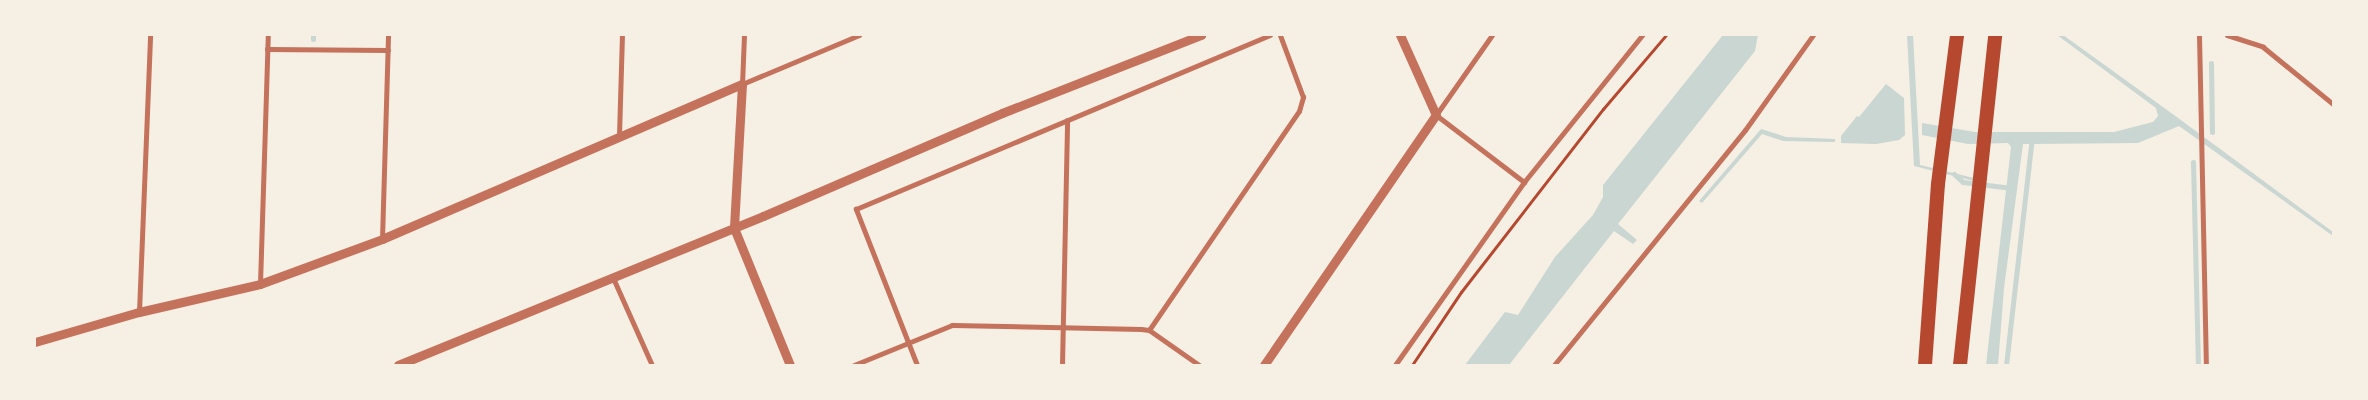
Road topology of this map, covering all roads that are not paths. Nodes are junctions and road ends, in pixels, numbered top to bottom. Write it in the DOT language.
graph roads {
  1 [pos="150,35"];
  2 [pos="268,35"];
  3 [pos="388,35"];
  4 [pos="622,35"];
  5 [pos="744,35"];
  6 [pos="859,35"];
  7 [pos="1201,35"];
  8 [pos="1270,35"];
  9 [pos="1280,35"];
  10 [pos="1400,35"];
  11 [pos="1492,35"];
  12 [pos="1642,35"];
  13 [pos="1813,35"];
  14 [pos="1957,35"];
  15 [pos="1995,35"];
  16 [pos="2199,35"];
  17 [pos="2227,35"];
  18 [pos="267,49"];
  19 [pos="388,50"];
  20 [pos="742,84"];
  21 [pos="2333,104"];
  22 [pos="1436,115"];
  23 [pos="1067,120"];
  24 [pos="619,135"];
  25 [pos="1524,182"];
  26 [pos="734,228"];
  27 [pos="382,239"];
  28 [pos="613,278"];
  29 [pos="260,284"];
  30 [pos="139,312"];
  31 [pos="1064,328"];
  32 [pos="1149,330"];
  33 [pos="35,342"];
  34 [pos="909,342"];
  35 [pos="398,365"];
  36 [pos="652,365"];
  37 [pos="790,365"];
  38 [pos="854,365"];
  39 [pos="917,365"];
  40 [pos="1062,365"];
  41 [pos="1199,365"];
  42 [pos="1264,365"];
  43 [pos="1395,365"];
  44 [pos="1554,365"];
  45 [pos="1924,365"];
  46 [pos="1960,365"];
  47 [pos="2206,365"];
  1 -- 30 [label="street"];
  2 -- 18 [label="street"];
  3 -- 19 [label="street"];
  4 -- 24 [label="street"];
  5 -- 20 [label="street"];
  6 -- 20 [label="street"];
  7 -- 26 [label="street"];
  8 -- 23 [label="street"];
  9 -- 32 [label="street"];
  10 -- 22 [label="street"];
  11 -- 22 [label="street"];
  12 -- 25 [label="street"];
  13 -- 44 [label="street"];
  14 -- 45 [label="highway"];
  15 -- 46 [label="highway"];
  16 -- 47 [label="street"];
  17 -- 21 [label="street"];
  18 -- 19 [label="street"];
  18 -- 29 [label="street"];
  19 -- 27 [label="street"];
  20 -- 24 [label="street"];
  20 -- 26 [label="street"];
  22 -- 25 [label="street"];
  22 -- 42 [label="street"];
  23 -- 31 [label="street"];
  23 -- 34 [label="street"];
  24 -- 27 [label="street"];
  25 -- 43 [label="street"];
  26 -- 28 [label="street"];
  26 -- 37 [label="street"];
  27 -- 29 [label="street"];
  28 -- 35 [label="street"];
  28 -- 36 [label="street"];
  29 -- 30 [label="street"];
  30 -- 33 [label="street"];
  31 -- 32 [label="street"];
  31 -- 34 [label="street"];
  31 -- 40 [label="street"];
  32 -- 41 [label="street"];
  34 -- 38 [label="street"];
  34 -- 39 [label="street"];
}
